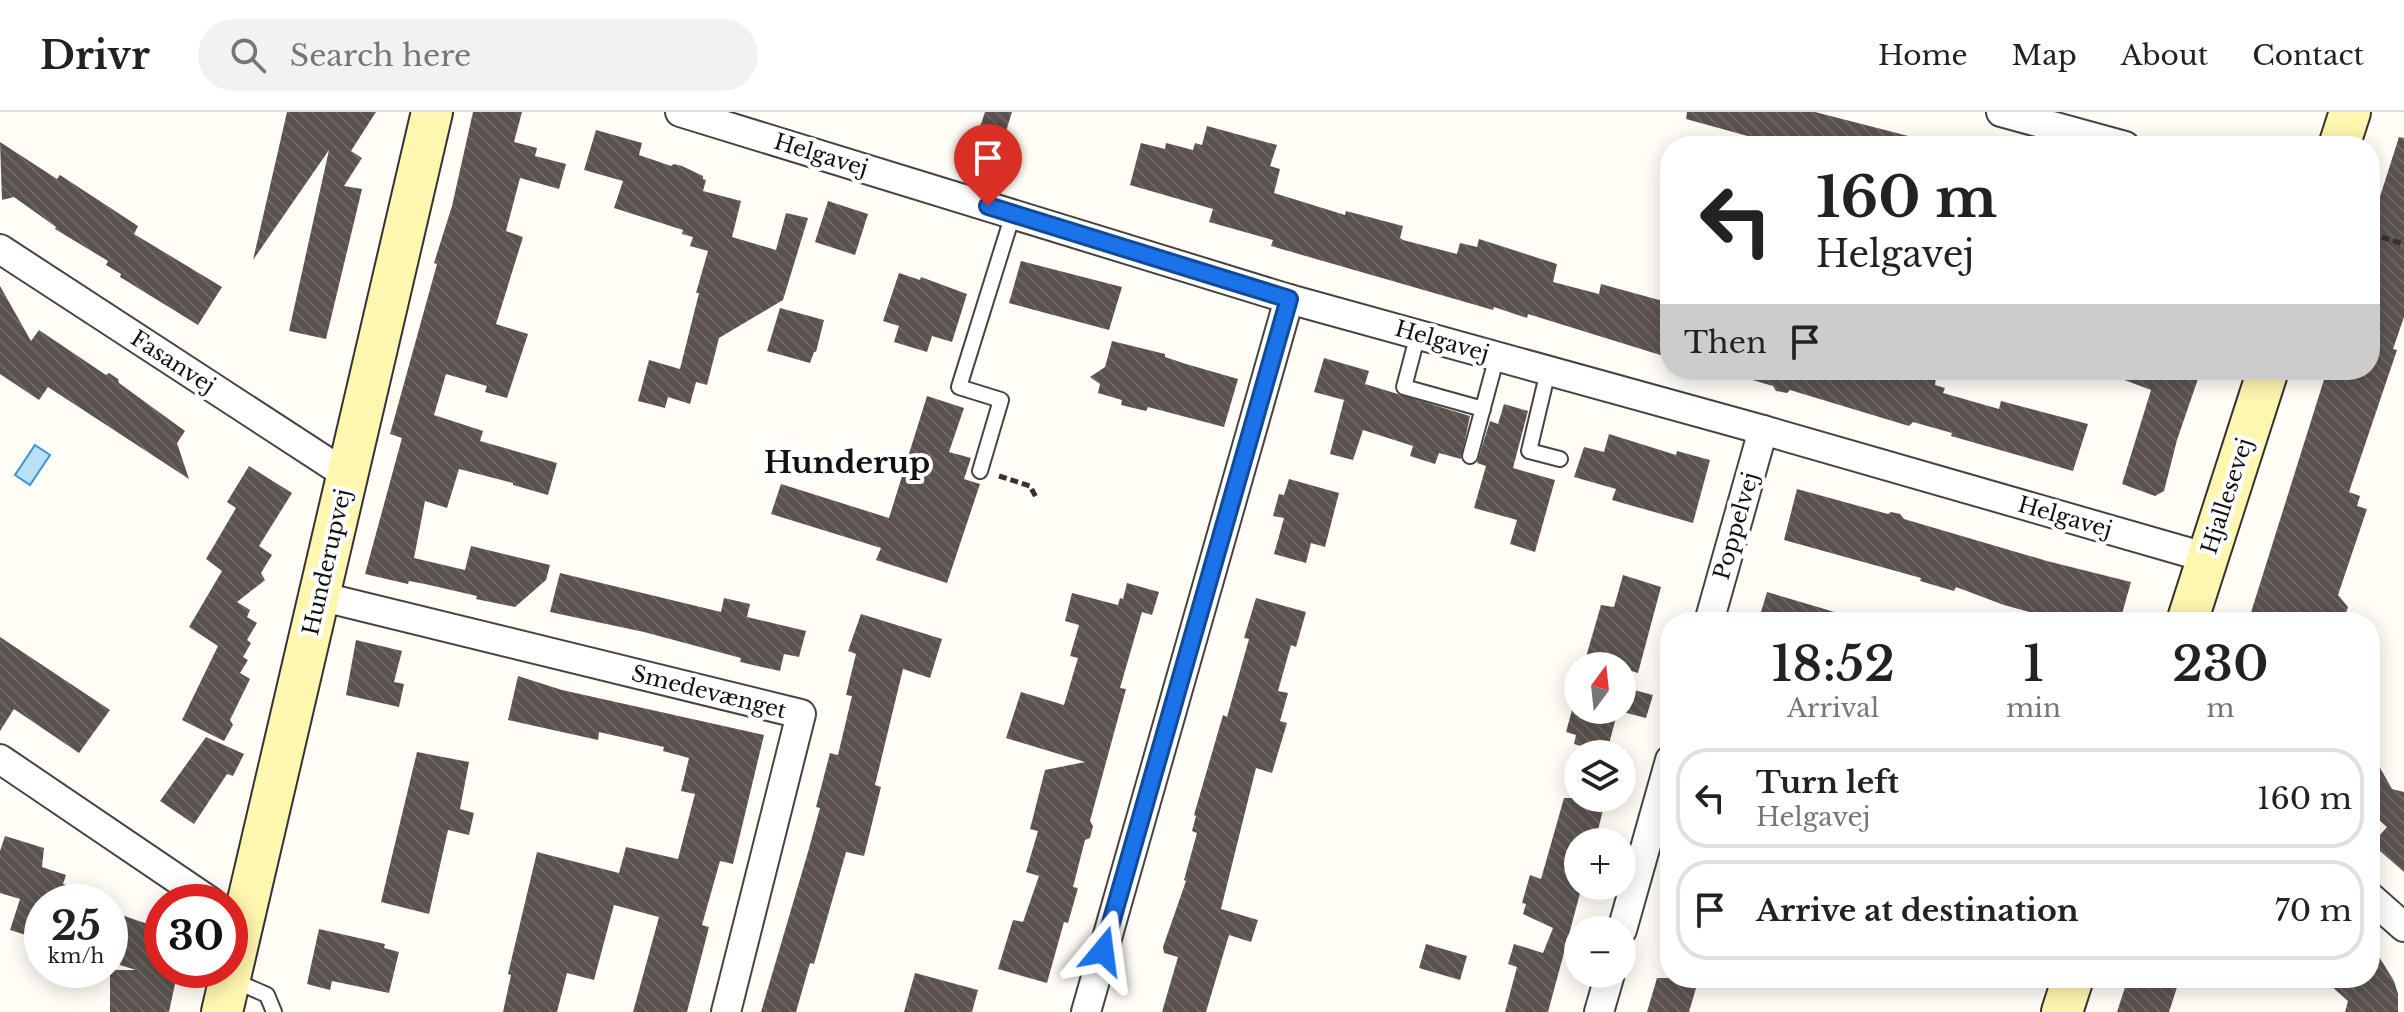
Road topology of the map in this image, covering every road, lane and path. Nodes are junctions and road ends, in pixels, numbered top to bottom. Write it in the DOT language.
graph roads {
  1 [pos="432,112"];
  2 [pos="680,112"];
  3 [pos="2001,112"];
  4 [pos="2350,112"];
  5 [pos="2089,136"];
  6 [pos="2342,136"];
  7 [pos="1013,214"];
  8 [pos="2380,237"];
  9 [pos="2404,244"];
  10 [pos="0,249"];
  11 [pos="1289,299"];
  12 [pos="1418,334"];
  13 [pos="1497,356"];
  14 [pos="1548,371"];
  15 [pos="2265,380"];
  16 [pos="1483,409"];
  17 [pos="1763,430"];
  18 [pos="1470,456"];
  19 [pos="1560,459"];
  20 [pos="980,471"];
  21 [pos="347,475"];
  22 [pos="1037,499"];
  23 [pos="2208,558"];
  24 [pos="319,596"];
  25 [pos="1712,612"];
  26 [pos="2190,612"];
  27 [pos="0,759"];
  28 [pos="1660,795"];
  29 [pos="189,884"];
  30 [pos="236,884"];
  31 [pos="2380,906"];
  32 [pos="1626,916"];
  33 [pos="2404,927"];
  34 [pos="1606,988"];
  35 [pos="2070,988"];
  36 [pos="226,995"];
  37 [pos="274,1012"];
  38 [pos="726,1012"];
  39 [pos="1086,1012"];
  40 [pos="1599,1012"];
  41 [pos="2062,1012"];
  1 -- 21 [label="street, Hunderupvej"];
  2 -- 7 [label="street, Helgavej"];
  3 -- 5 [label="street"];
  4 -- 6 [label="street"];
  7 -- 11 [label="street, Helgavej"];
  7 -- 20 [label="lane"];
  8 -- 9 [label="path"];
  10 -- 21 [label="street, Fasanvej"];
  11 -- 12 [label="street, Helgavej"];
  11 -- 39 [label="street"];
  12 -- 13 [label="street, Helgavej"];
  12 -- 16 [label="lane"];
  13 -- 14 [label="street, Helgavej"];
  13 -- 16 [label="lane"];
  14 -- 17 [label="street, Helgavej"];
  14 -- 19 [label="lane"];
  15 -- 23 [label="street, Hjallesevej"];
  16 -- 18 [label="lane"];
  17 -- 23 [label="street, Helgavej"];
  17 -- 25 [label="street, Poppelvej"];
  20 -- 22 [label="path"];
  21 -- 24 [label="street, Hunderupvej"];
  23 -- 26 [label="street, Hjallesevej"];
  24 -- 30 [label="street, Hunderupvej"];
  24 -- 38 [label="street, Smedevænget"];
  27 -- 29 [label="street"];
  28 -- 32 [label="street"];
  31 -- 33 [label="street"];
  34 -- 40 [label="street"];
  35 -- 41 [label="street"];
  36 -- 37 [label="lane"];
}
